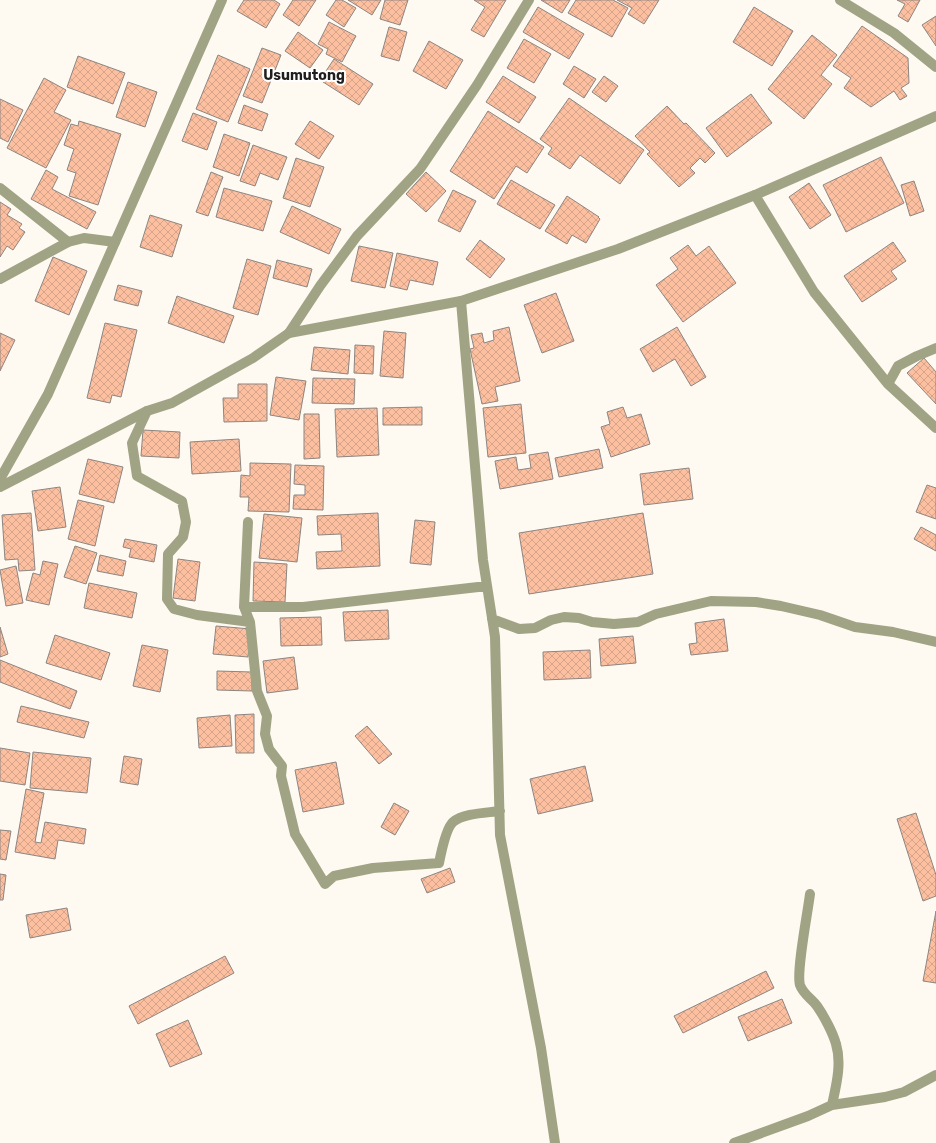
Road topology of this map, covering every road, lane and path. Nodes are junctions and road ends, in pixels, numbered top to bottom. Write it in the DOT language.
graph roads {
  1 [pos="222,0"];
  2 [pos="529,0"];
  3 [pos="840,0"];
  4 [pos="936,67"];
  5 [pos="936,116"];
  6 [pos="0,188"];
  7 [pos="755,195"];
  8 [pos="68,242"];
  9 [pos="115,242"];
  10 [pos="0,279"];
  11 [pos="461,301"];
  12 [pos="289,334"];
  13 [pos="936,348"];
  14 [pos="888,384"];
  15 [pos="147,411"];
  16 [pos="936,428"];
  17 [pos="0,479"];
  18 [pos="0,487"];
  19 [pos="248,522"];
  20 [pos="487,586"];
  21 [pos="244,607"];
  22 [pos="492,619"];
  23 [pos="250,622"];
  24 [pos="936,642"];
  25 [pos="500,811"];
  26 [pos="810,894"];
  27 [pos="936,1075"];
  28 [pos="832,1105"];
  29 [pos="555,1143"];
  30 [pos="734,1143"];
  1 -- 9 [label="street"];
  2 -- 12 [label="street"];
  3 -- 4 [label="street"];
  5 -- 7 [label="street"];
  6 -- 8 [label="street"];
  7 -- 11 [label="street"];
  7 -- 14 [label="street"];
  8 -- 9 [label="street"];
  8 -- 10 [label="street"];
  9 -- 17 [label="street"];
  11 -- 12 [label="street"];
  11 -- 20 [label="street"];
  12 -- 15 [label="street"];
  13 -- 14 [label="street"];
  14 -- 16 [label="street"];
  15 -- 18 [label="street"];
  15 -- 23 [label="street"];
  19 -- 21 [label="street"];
  20 -- 21 [label="street"];
  20 -- 22 [label="street"];
  21 -- 23 [label="street"];
  22 -- 24 [label="street"];
  22 -- 25 [label="street"];
  23 -- 25 [label="street"];
  25 -- 29 [label="street"];
  26 -- 28 [label="street"];
  27 -- 28 [label="street"];
  28 -- 30 [label="street"];
}
